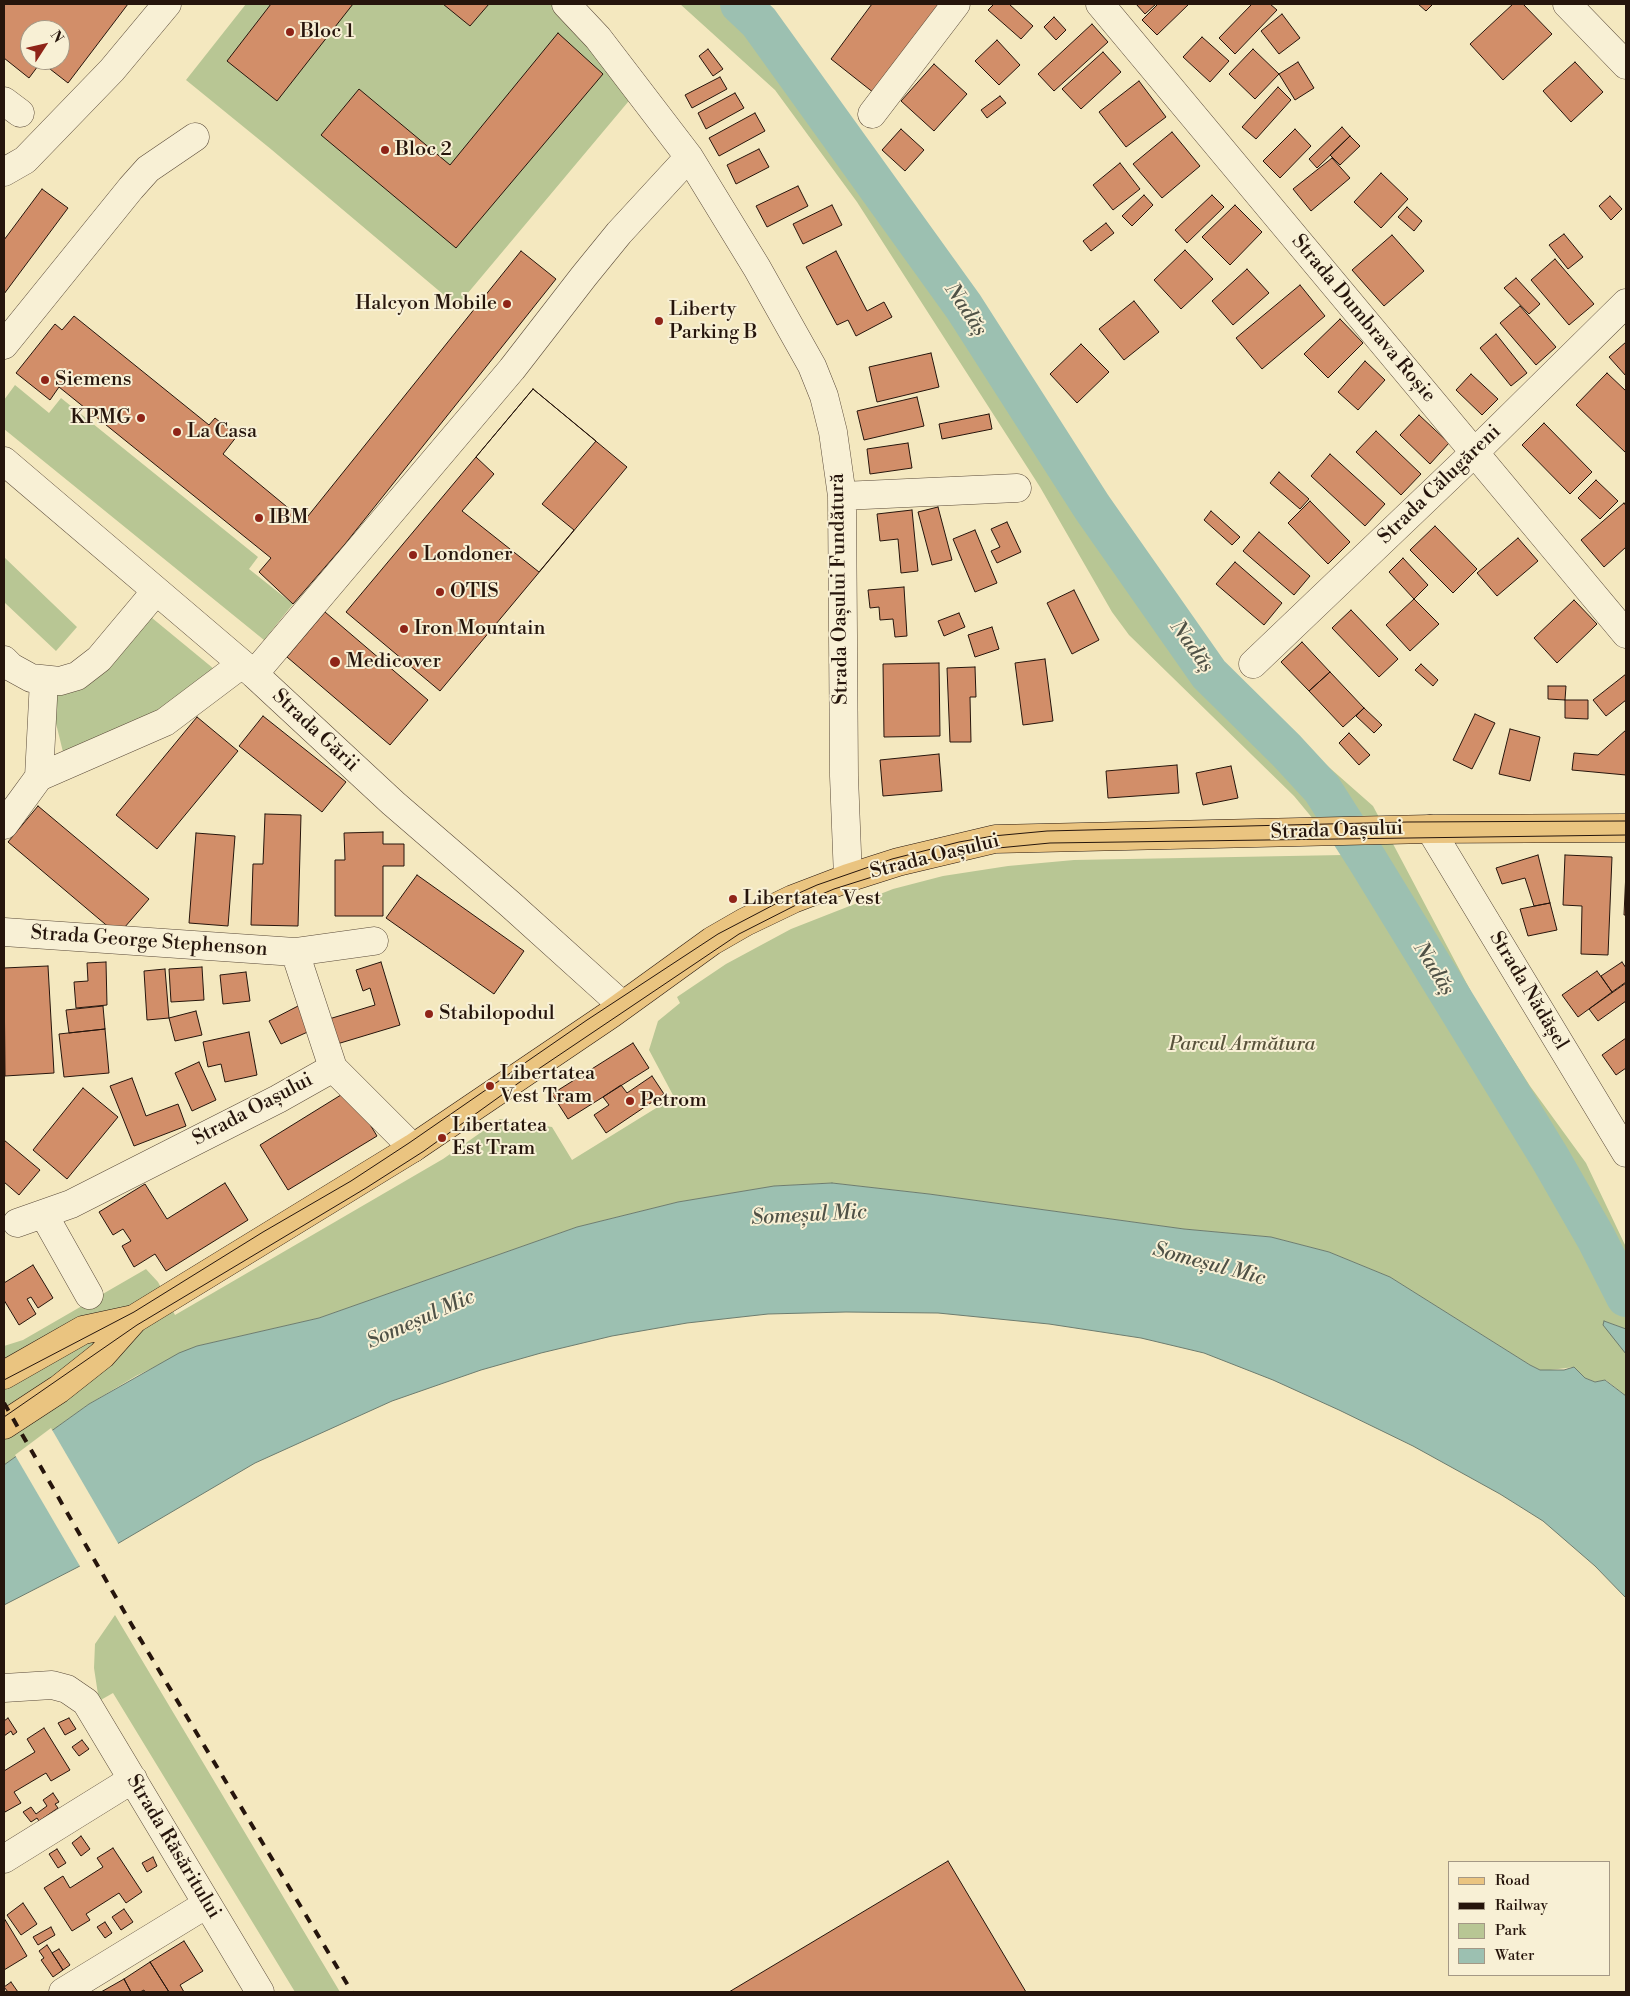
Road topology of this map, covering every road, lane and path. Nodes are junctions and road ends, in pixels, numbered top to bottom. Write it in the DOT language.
graph roads {
  1 [pos="167,4"];
  2 [pos="566,4"];
  3 [pos="956,4"];
  4 [pos="1100,4"];
  5 [pos="1567,4"];
  6 [pos="1626,65"];
  7 [pos="872,114"];
  8 [pos="195,137"];
  9 [pos="689,157"];
  10 [pos="4,172"];
  11 [pos="1626,303"];
  12 [pos="4,345"];
  13 [pos="1474,453"];
  14 [pos="4,461"];
  15 [pos="1017,488"];
  16 [pos="842,496"];
  17 [pos="156,591"];
  18 [pos="1626,634"];
  19 [pos="4,660"];
  20 [pos="1253,664"];
  21 [pos="248,669"];
  22 [pos="44,680"];
  23 [pos="40,777"];
  24 [pos="4,825"];
  25 [pos="1626,828"];
  26 [pos="1419,829"];
  27 [pos="848,878"];
  28 [pos="4,932"];
  29 [pos="374,941"];
  30 [pos="294,952"];
  31 [pos="618,1002"];
  32 [pos="333,1068"];
  33 [pos="413,1148"];
  34 [pos="1626,1153"];
  35 [pos="44,1215"];
  36 [pos="17,1223"];
  37 [pos="90,1295"];
  38 [pos="134,1319"];
  39 [pos="4,1375"];
  40 [pos="4,1425"];
  41 [pos="8,1690"];
  42 [pos="133,1779"];
  43 [pos="4,1859"];
  44 [pos="207,1904"];
  45 [pos="63,1992"];
  46 [pos="260,1992"];
  1 -- 10 [label="street"];
  2 -- 9 [label="street, Strada Oașului Fundătură"];
  3 -- 7 [label="street"];
  4 -- 13 [label="street, Strada Dumbrava Roșie"];
  5 -- 6 [label="street"];
  8 -- 12 [label="street"];
  9 -- 16 [label="street, Strada Oașului Fundătură"];
  9 -- 21 [label="street"];
  11 -- 13 [label="street, Strada Călugăreni"];
  13 -- 18 [label="street, Strada Dumbrava Roșie"];
  13 -- 20 [label="street, Strada Călugăreni"];
  14 -- 17 [label="street, Strada Gării"];
  15 -- 16 [label="street"];
  16 -- 27 [label="street, Strada Oașului Fundătură"];
  17 -- 21 [label="street, Strada Gării"];
  17 -- 22 [label="street"];
  19 -- 22 [label="street"];
  21 -- 23 [label="street"];
  21 -- 31 [label="street, Strada Gării"];
  22 -- 23 [label="street"];
  23 -- 24 [label="street"];
  25 -- 26 [label="main road, Strada Oașului"];
  26 -- 27 [label="main road, Strada Oașului"];
  26 -- 34 [label="street, Strada Nădășel"];
  27 -- 31 [label="main road, Strada Oașului"];
  28 -- 30 [label="street, Strada George Stephenson"];
  29 -- 30 [label="street, Strada George Stephenson"];
  30 -- 32 [label="street, Strada George Stephenson"];
  31 -- 33 [label="main road, Strada Oașului"];
  32 -- 33 [label="street, Strada Oașului"];
  32 -- 35 [label="street, Strada Oașului"];
  33 -- 38 [label="main road, Strada Oașului"];
  35 -- 36 [label="street, Strada Oașului"];
  35 -- 37 [label="street"];
  38 -- 39 [label="main road, Strada Oașului"];
  38 -- 40 [label="main road, Strada Oașului"];
  41 -- 42 [label="street, Strada Răsăritului"];
  42 -- 43 [label="street"];
  42 -- 44 [label="street, Strada Răsăritului"];
  44 -- 45 [label="street"];
  44 -- 46 [label="street, Strada Răsăritului"];
}
